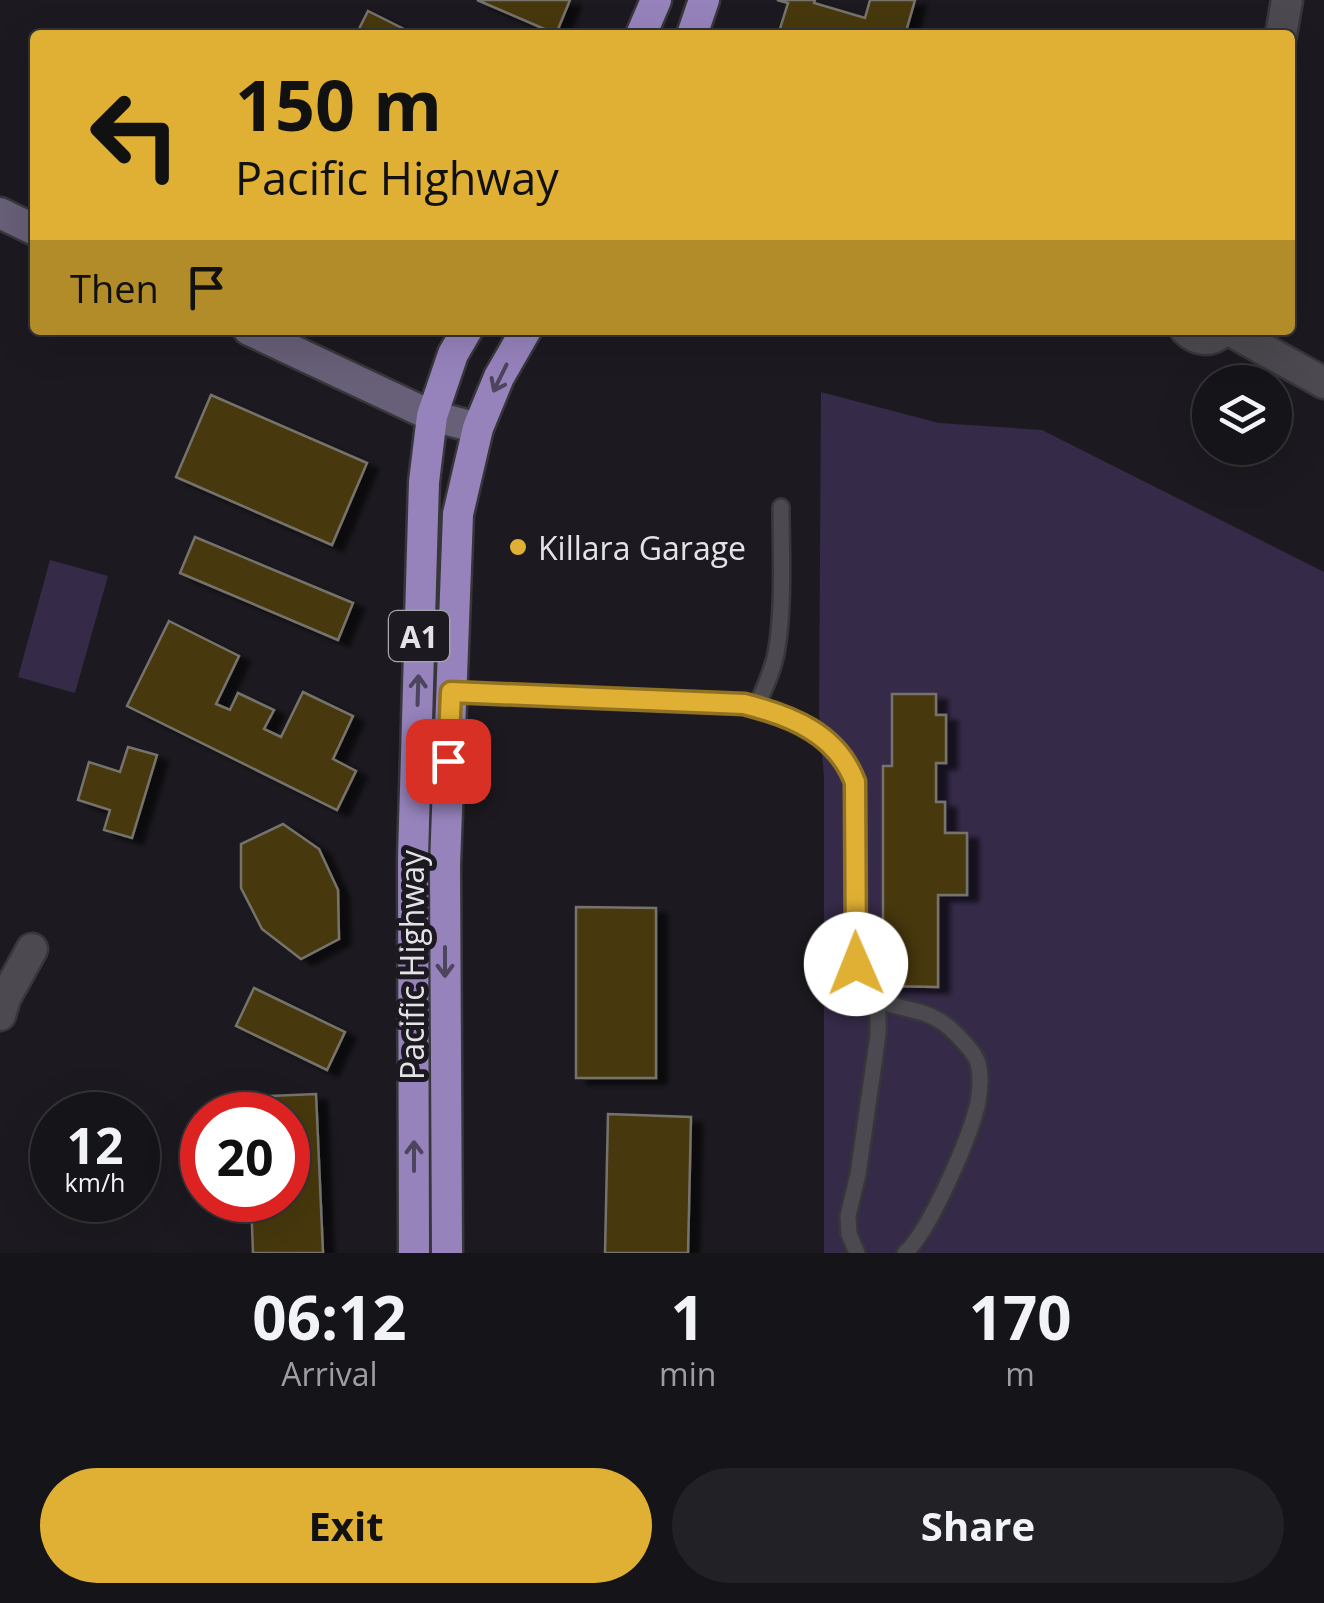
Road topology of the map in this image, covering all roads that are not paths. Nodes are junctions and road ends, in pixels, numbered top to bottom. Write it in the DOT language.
graph roads {
  1 [pos="656,0"];
  2 [pos="704,0"];
  3 [pos="1287,0"];
  4 [pos="643,30"];
  5 [pos="694,30"];
  6 [pos="1282,30"];
  7 [pos="0,213"];
  8 [pos="30,228"];
  9 [pos="260,335"];
  10 [pos="463,335"];
  11 [pos="523,335"];
  12 [pos="1192,335"];
  13 [pos="1217,335"];
  14 [pos="1235,335"];
  15 [pos="1324,383"];
  16 [pos="432,416"];
  17 [pos="478,428"];
  18 [pos="782,507"];
  19 [pos="451,692"];
  20 [pos="756,707"];
  21 [pos="32,950"];
  22 [pos="872,998"];
  23 [pos="0,1015"];
  24 [pos="414,1253"];
  25 [pos="447,1253"];
  26 [pos="857,1253"];
  27 [pos="905,1253"];
  1 -- 4 [label="highway"];
  2 -- 5 [label="highway"];
  3 -- 6 [label="street"];
  7 -- 8 [label="main road"];
  9 -- 16 [label="main road"];
  10 -- 16 [label="highway, Pacific Highway / A1"];
  11 -- 17 [label="highway, Pacific Highway / A1, one-way"];
  12 -- 13 [label="street"];
  14 -- 15 [label="street"];
  16 -- 17 [label="main road"];
  24 -- 16 [label="highway, Pacific Highway / A1, one-way"];
  17 -- 19 [label="highway, Pacific Highway / A1"];
  18 -- 20 [label="lane"];
  19 -- 20 [label="lane"];
  19 -- 25 [label="highway, Pacific Highway / A1, one-way"];
  20 -- 22 [label="lane"];
  21 -- 23 [label="street"];
  22 -- 26 [label="lane"];
  22 -- 27 [label="lane"];
}
